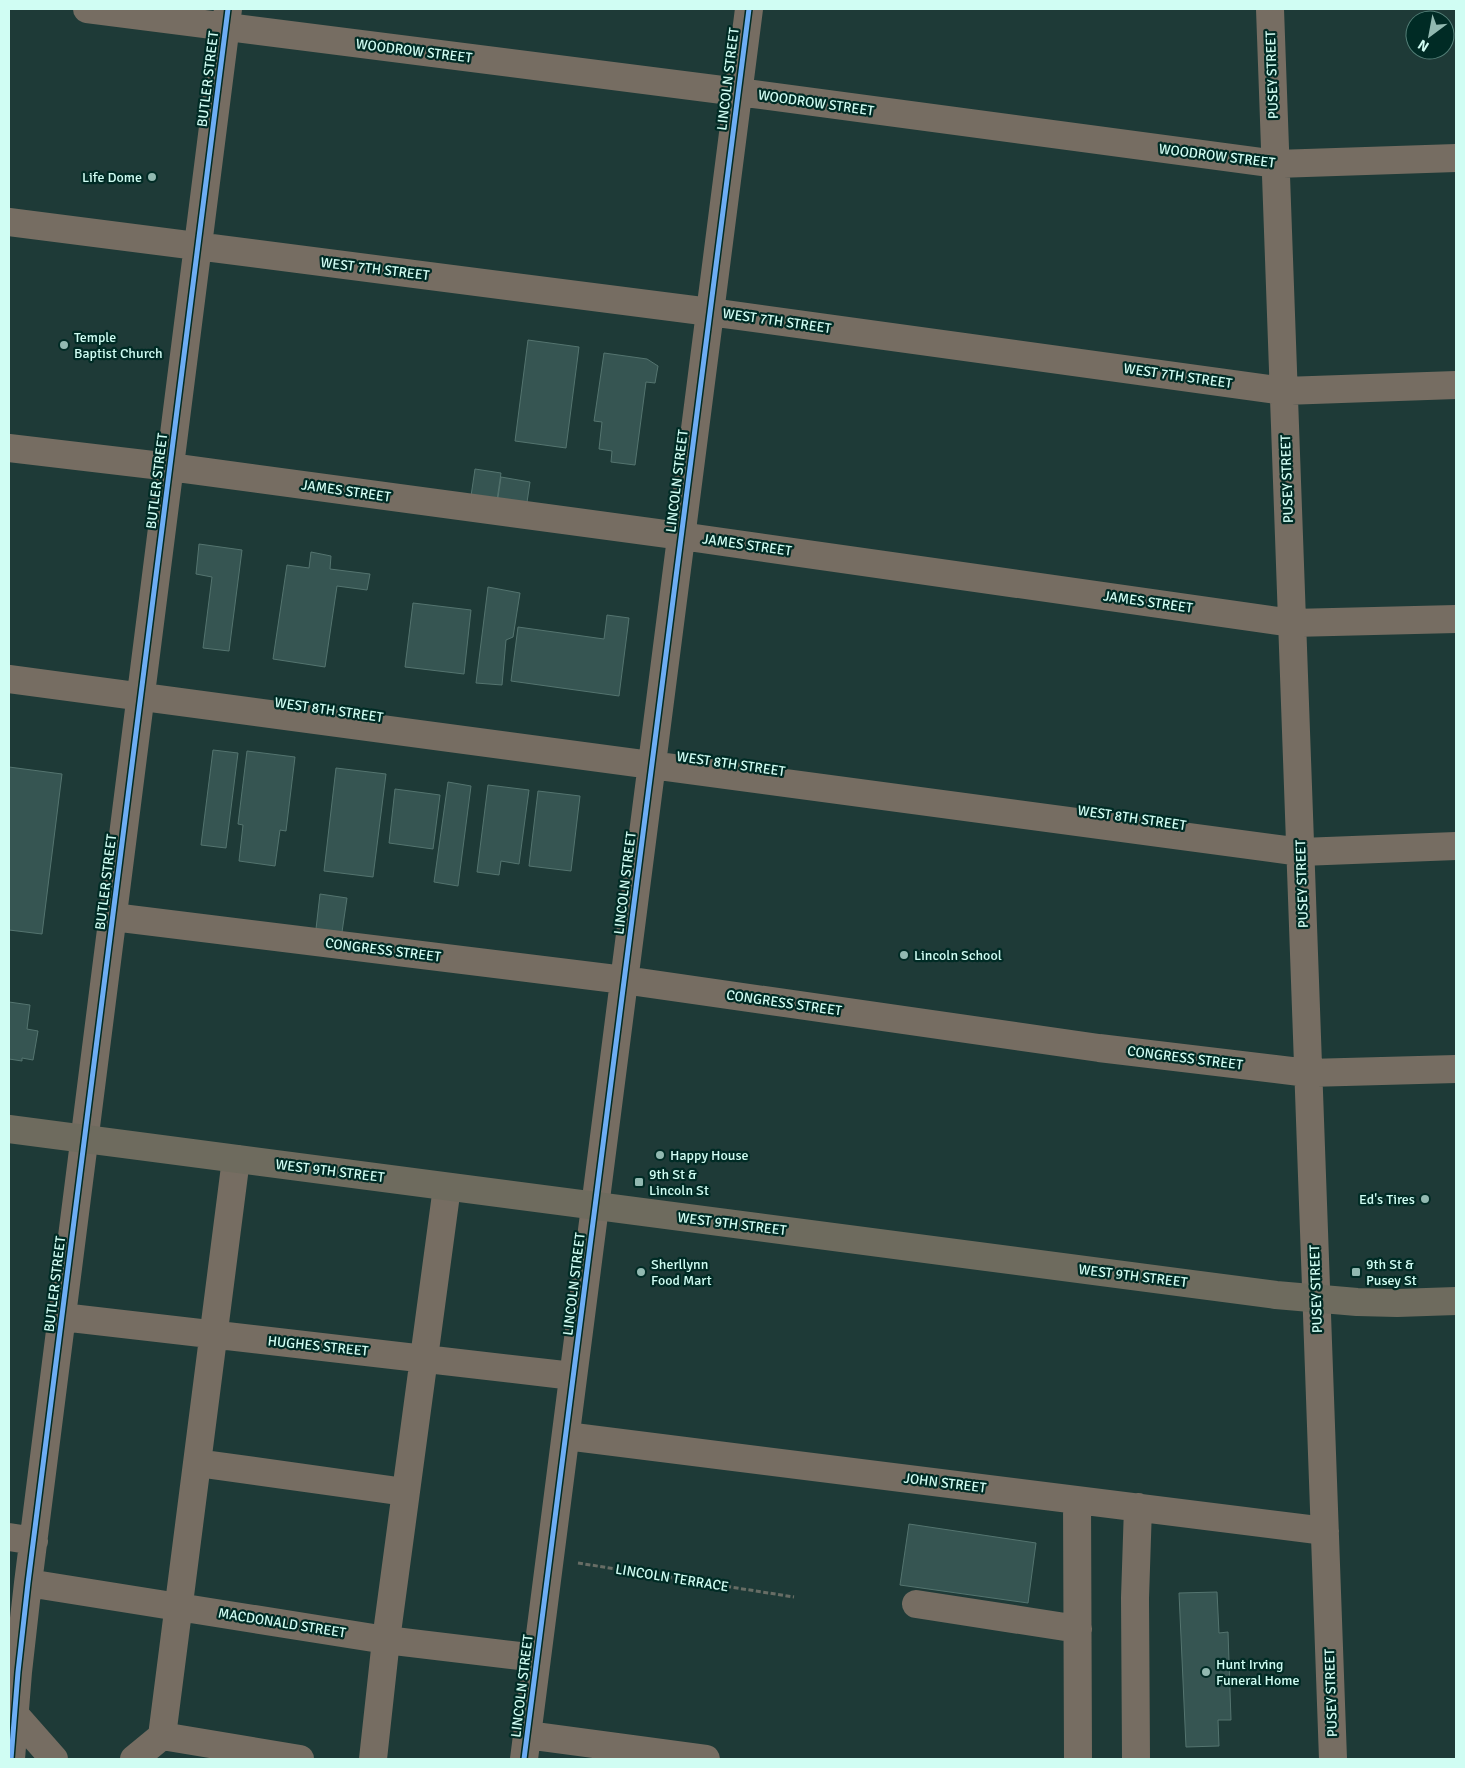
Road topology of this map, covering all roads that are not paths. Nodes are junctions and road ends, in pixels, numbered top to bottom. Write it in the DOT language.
graph roads {
  1 [pos="87,9"];
  2 [pos="749,9"];
  3 [pos="1270,9"];
  4 [pos="227,18"];
  5 [pos="738,92"];
  6 [pos="1456,158"];
  7 [pos="1276,164"];
  8 [pos="9,222"];
  9 [pos="198,246"];
  10 [pos="710,312"];
  11 [pos="1456,385"];
  12 [pos="1284,391"];
  13 [pos="9,448"];
  14 [pos="170,467"];
  15 [pos="681,536"];
  16 [pos="1456,619"];
  17 [pos="1292,623"];
  18 [pos="9,679"];
  19 [pos="141,697"];
  20 [pos="652,765"];
  21 [pos="1456,846"];
  22 [pos="1301,852"];
  23 [pos="113,916"];
  24 [pos="624,980"];
  25 [pos="1456,1069"];
  26 [pos="1308,1073"];
  27 [pos="9,1129"];
  28 [pos="85,1139"];
  29 [pos="236,1159"];
  30 [pos="447,1186"];
  31 [pos="595,1206"];
  32 [pos="1317,1299"];
  33 [pos="1456,1301"];
  34 [pos="62,1317"];
  35 [pos="214,1335"];
  36 [pos="423,1358"];
  37 [pos="573,1376"];
  38 [pos="566,1436"];
  39 [pos="197,1463"];
  40 [pos="405,1492"];
  41 [pos="1077,1500"];
  42 [pos="1138,1507"];
  43 [pos="1325,1530"];
  44 [pos="21,1539"];
  45 [pos="28,1583"];
  46 [pos="916,1604"];
  47 [pos="179,1606"];
  48 [pos="1078,1629"];
  49 [pos="386,1640"];
  50 [pos="537,1658"];
  51 [pos="14,1672"];
  52 [pos="12,1712"];
  53 [pos="162,1736"];
  54 [pos="526,1747"];
  55 [pos="11,1759"];
  56 [pos="54,1759"];
  57 [pos="134,1759"];
  58 [pos="300,1759"];
  59 [pos="373,1759"];
  60 [pos="706,1759"];
  61 [pos="1078,1759"];
  62 [pos="1136,1759"];
  63 [pos="1333,1759"];
  1 -- 4 [label="street, WOODROW STREET"];
  2 -- 5 [label="street, LINCOLN STREET"];
  3 -- 7 [label="street, PUSEY STREET"];
  4 -- 5 [label="street, WOODROW STREET"];
  4 -- 9 [label="street, BUTLER STREET"];
  5 -- 7 [label="street, WOODROW STREET"];
  5 -- 10 [label="street, LINCOLN STREET"];
  6 -- 7 [label="street, WOODROW STREET"];
  7 -- 12 [label="street, PUSEY STREET"];
  8 -- 9 [label="street, WEST 7TH STREET"];
  9 -- 10 [label="street, WEST 7TH STREET"];
  9 -- 14 [label="street, BUTLER STREET"];
  10 -- 12 [label="street, WEST 7TH STREET"];
  10 -- 15 [label="street, LINCOLN STREET"];
  11 -- 12 [label="street, WEST 7TH STREET"];
  12 -- 17 [label="street, PUSEY STREET"];
  13 -- 14 [label="street, JAMES STREET"];
  14 -- 15 [label="street, JAMES STREET"];
  14 -- 19 [label="street, BUTLER STREET"];
  15 -- 17 [label="street, JAMES STREET"];
  15 -- 20 [label="street, LINCOLN STREET"];
  16 -- 17 [label="street, JAMES STREET"];
  17 -- 22 [label="street, PUSEY STREET"];
  18 -- 19 [label="street, WEST 8TH STREET"];
  19 -- 20 [label="street, WEST 8TH STREET"];
  19 -- 23 [label="street, BUTLER STREET"];
  20 -- 22 [label="street, WEST 8TH STREET"];
  20 -- 24 [label="street, LINCOLN STREET"];
  21 -- 22 [label="street, WEST 8TH STREET"];
  22 -- 26 [label="street, PUSEY STREET"];
  23 -- 24 [label="street, CONGRESS STREET"];
  23 -- 28 [label="street, BUTLER STREET"];
  24 -- 26 [label="street, CONGRESS STREET"];
  24 -- 31 [label="street, LINCOLN STREET"];
  25 -- 26 [label="street, CONGRESS STREET"];
  26 -- 32 [label="street, PUSEY STREET"];
  27 -- 28 [label="main road, WEST 9TH STREET"];
  28 -- 29 [label="main road, WEST 9TH STREET"];
  28 -- 34 [label="street, BUTLER STREET"];
  29 -- 30 [label="main road, WEST 9TH STREET"];
  29 -- 35 [label="street"];
  30 -- 31 [label="main road, WEST 9TH STREET"];
  30 -- 36 [label="street"];
  31 -- 32 [label="main road, WEST 9TH STREET"];
  31 -- 37 [label="street, LINCOLN STREET"];
  32 -- 33 [label="main road, WEST 9TH STREET"];
  32 -- 43 [label="street, PUSEY STREET"];
  34 -- 35 [label="street, HUGHES STREET"];
  34 -- 44 [label="street, BUTLER STREET"];
  35 -- 36 [label="street, HUGHES STREET"];
  35 -- 39 [label="street"];
  36 -- 37 [label="street, HUGHES STREET"];
  36 -- 40 [label="street"];
  37 -- 38 [label="street, LINCOLN STREET"];
  38 -- 41 [label="street, JOHN STREET"];
  38 -- 50 [label="street, LINCOLN STREET"];
  39 -- 40 [label="street"];
  39 -- 47 [label="street"];
  40 -- 49 [label="street"];
  41 -- 42 [label="street, JOHN STREET"];
  41 -- 48 [label="street"];
  42 -- 43 [label="street, JOHN STREET"];
  42 -- 62 [label="street"];
  43 -- 63 [label="street, PUSEY STREET"];
  44 -- 45 [label="street, BUTLER STREET"];
  45 -- 47 [label="street, MACDONALD STREET"];
  45 -- 51 [label="street, BUTLER STREET"];
  46 -- 48 [label="street"];
  47 -- 49 [label="street, MACDONALD STREET"];
  47 -- 53 [label="street"];
  48 -- 61 [label="street"];
  49 -- 50 [label="street, MACDONALD STREET"];
  49 -- 59 [label="street"];
  50 -- 54 [label="street, LINCOLN STREET"];
  51 -- 52 [label="street, BUTLER STREET"];
  52 -- 55 [label="street, BUTLER STREET"];
  52 -- 56 [label="street"];
  53 -- 57 [label="street"];
  53 -- 58 [label="street"];
  54 -- 60 [label="street"];
}
